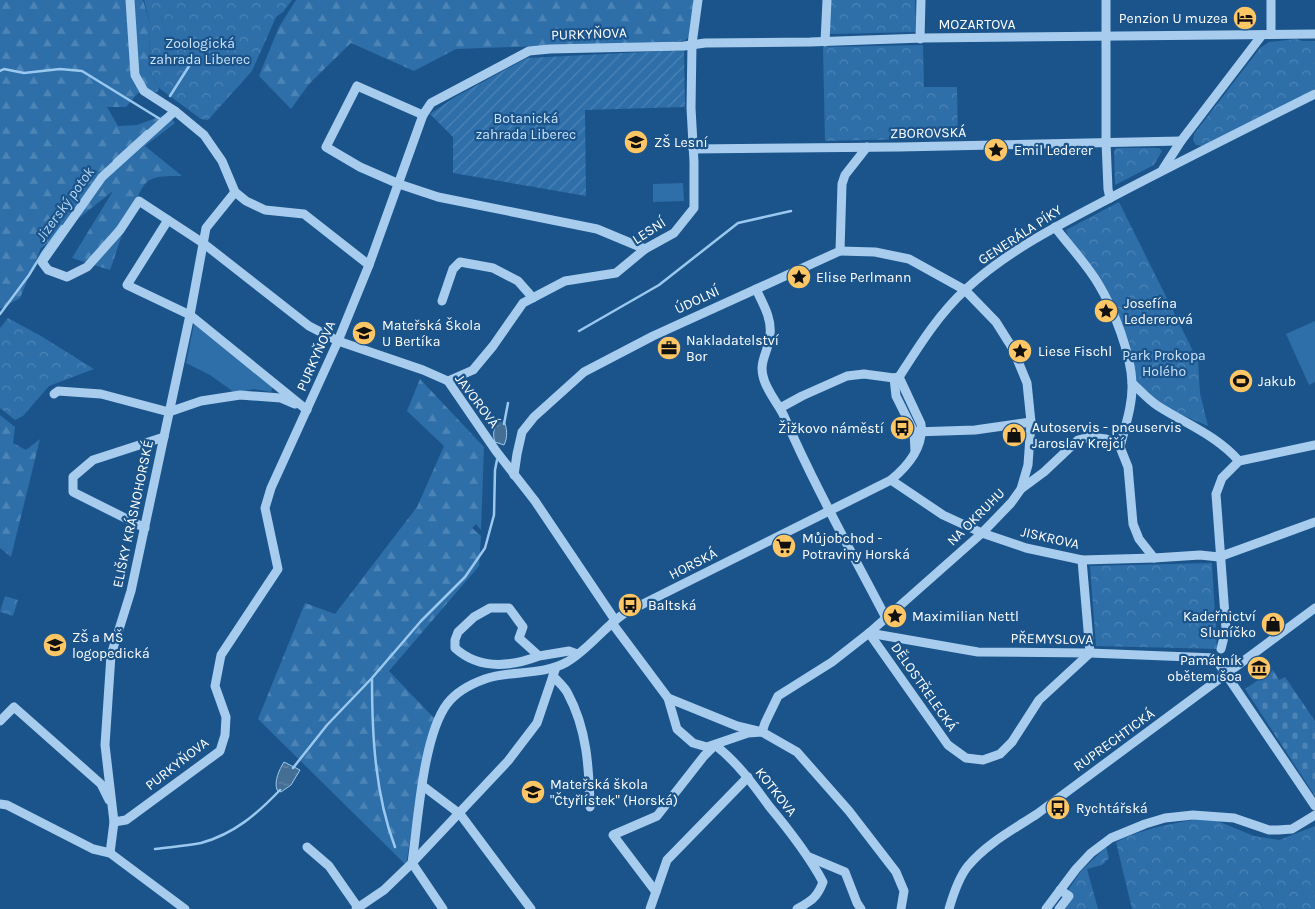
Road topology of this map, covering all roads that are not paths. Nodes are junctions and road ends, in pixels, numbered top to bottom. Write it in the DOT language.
graph roads {
  1 [pos="130,0"];
  2 [pos="698,0"];
  3 [pos="827,0"];
  4 [pos="921,0"];
  5 [pos="1106,0"];
  6 [pos="1271,0"];
  7 [pos="1315,34"];
  8 [pos="1267,35"];
  9 [pos="1106,37"];
  10 [pos="920,39"];
  11 [pos="825,42"];
  12 [pos="692,44"];
  13 [pos="1315,94"];
  14 [pos="175,111"];
  15 [pos="423,115"];
  16 [pos="1181,140"];
  17 [pos="1106,142"];
  18 [pos="867,147"];
  19 [pos="693,149"];
  20 [pos="1162,171"];
  21 [pos="399,184"];
  22 [pos="235,192"];
  23 [pos="1110,198"];
  24 [pos="168,220"];
  25 [pos="1055,227"];
  26 [pos="203,243"];
  27 [pos="645,249"];
  28 [pos="840,251"];
  29 [pos="369,264"];
  30 [pos="756,289"];
  31 [pos="965,290"];
  32 [pos="533,298"];
  33 [pos="442,301"];
  34 [pos="190,316"];
  35 [pos="338,341"];
  36 [pos="897,378"];
  37 [pos="448,381"];
  38 [pos="1132,383"];
  39 [pos="54,394"];
  40 [pos="780,408"];
  41 [pos="307,410"];
  42 [pos="169,412"];
  43 [pos="1031,422"];
  44 [pos="918,431"];
  45 [pos="164,436"];
  46 [pos="1315,445"];
  47 [pos="1120,447"];
  48 [pos="1238,460"];
  49 [pos="514,475"];
  50 [pos="892,480"];
  51 [pos="1021,489"];
  52 [pos="830,511"];
  53 [pos="1315,522"];
  54 [pos="145,528"];
  55 [pos="982,533"];
  56 [pos="1220,557"];
  57 [pos="1154,558"];
  58 [pos="1082,560"];
  59 [pos="1315,608"];
  60 [pos="886,618"];
  61 [pos="613,622"];
  62 [pos="869,633"];
  63 [pos="1221,648"];
  64 [pos="1090,653"];
  65 [pos="577,654"];
  66 [pos="538,656"];
  67 [pos="556,666"];
  68 [pos="1227,674"];
  69 [pos="552,676"];
  70 [pos="668,698"];
  71 [pos="0,722"];
  72 [pos="762,732"];
  73 [pos="715,745"];
  74 [pos="748,777"];
  75 [pos="423,786"];
  76 [pos="0,804"];
  77 [pos="112,806"];
  78 [pos="1315,806"];
  79 [pos="590,807"];
  80 [pos="460,814"];
  81 [pos="1315,815"];
  82 [pos="114,822"];
  83 [pos="307,847"];
  84 [pos="110,853"];
  85 [pos="809,857"];
  86 [pos="412,863"];
  87 [pos="1060,890"];
  88 [pos="656,892"];
  89 [pos="186,909"];
  90 [pos="357,909"];
  91 [pos="443,909"];
  92 [pos="531,909"];
  93 [pos="650,909"];
  94 [pos="797,909"];
  95 [pos="861,909"];
  96 [pos="901,909"];
  97 [pos="949,909"];
  98 [pos="1046,909"];
  99 [pos="1059,909"];
  1 -- 14 [label="street"];
  2 -- 12 [label="street, LESNÍ"];
  3 -- 11 [label="street"];
  4 -- 10 [label="street"];
  5 -- 9 [label="street"];
  6 -- 8 [label="street"];
  7 -- 8 [label="street, MOZARTOVA"];
  8 -- 9 [label="street, MOZARTOVA"];
  8 -- 16 [label="street"];
  9 -- 10 [label="street, MOZARTOVA"];
  9 -- 17 [label="street"];
  10 -- 11 [label="street, MOZARTOVA"];
  11 -- 12 [label="street, MOZARTOVA"];
  12 -- 15 [label="street, PURKYŇOVA"];
  12 -- 19 [label="street, LESNÍ"];
  13 -- 20 [label="street, GENERÁLA PÍKY"];
  14 -- 22 [label="street"];
  14 -- 24 [label="street, JAVOROVÁ"];
  15 -- 21 [label="street, PURKYŇOVA"];
  15 -- 21 [label="street"];
  16 -- 17 [label="street, ZBOROVSKÁ"];
  16 -- 20 [label="street"];
  17 -- 18 [label="street, ZBOROVSKÁ"];
  17 -- 23 [label="street"];
  18 -- 19 [label="street, ZBOROVSKÁ"];
  18 -- 28 [label="street"];
  19 -- 27 [label="street, LESNÍ"];
  20 -- 23 [label="street, GENERÁLA PÍKY"];
  21 -- 27 [label="street"];
  21 -- 29 [label="street, PURKYŇOVA"];
  22 -- 26 [label="street, ELIŠKY KRÁSNOHORSKÉ"];
  22 -- 29 [label="street"];
  23 -- 25 [label="street, GENERÁLA PÍKY"];
  24 -- 26 [label="street, JAVOROVÁ"];
  24 -- 34 [label="street"];
  25 -- 31 [label="street, GENERÁLA PÍKY"];
  25 -- 38 [label="street"];
  26 -- 34 [label="street, ELIŠKY KRÁSNOHORSKÉ"];
  26 -- 35 [label="street, JAVOROVÁ"];
  27 -- 32 [label="street, LESNÍ"];
  28 -- 30 [label="street, ÚDOLNÍ"];
  28 -- 31 [label="street, NA OKRUHU"];
  29 -- 35 [label="street, PURKYŇOVA"];
  30 -- 40 [label="street"];
  30 -- 49 [label="street, ÚDOLNÍ"];
  31 -- 36 [label="street, GENERÁLA PÍKY"];
  31 -- 43 [label="street, NA OKRUHU"];
  32 -- 33 [label="street"];
  32 -- 37 [label="street, LESNÍ"];
  34 -- 41 [label="street"];
  34 -- 42 [label="street, ELIŠKY KRÁSNOHORSKÉ"];
  35 -- 37 [label="street, JAVOROVÁ"];
  35 -- 41 [label="street, PURKYŇOVA"];
  36 -- 40 [label="street"];
  36 -- 44 [label="street"];
  37 -- 49 [label="street, JAVOROVÁ"];
  38 -- 47 [label="street"];
  38 -- 48 [label="street"];
  39 -- 42 [label="street"];
  40 -- 52 [label="street"];
  41 -- 42 [label="street"];
  41 -- 82 [label="street, PURKYŇOVA"];
  42 -- 45 [label="street, ELIŠKY KRÁSNOHORSKÉ"];
  43 -- 44 [label="street"];
  43 -- 51 [label="street, NA OKRUHU"];
  44 -- 50 [label="street"];
  45 -- 54 [label="street, ELIŠKY KRÁSNOHORSKÉ"];
  45 -- 54 [label="street"];
  46 -- 48 [label="street"];
  47 -- 51 [label="street"];
  47 -- 57 [label="street"];
  48 -- 56 [label="street"];
  49 -- 61 [label="street, JAVOROVÁ"];
  50 -- 52 [label="street"];
  50 -- 55 [label="street, JISKROVA"];
  51 -- 55 [label="street, NA OKRUHU"];
  52 -- 60 [label="street"];
  52 -- 61 [label="street, HORSKÁ"];
  53 -- 56 [label="street"];
  54 -- 77 [label="street, ELIŠKY KRÁSNOHORSKÉ"];
  55 -- 58 [label="street, JISKROVA"];
  55 -- 60 [label="street, NA OKRUHU"];
  56 -- 57 [label="street, JISKROVA"];
  56 -- 63 [label="street"];
  57 -- 58 [label="street, JISKROVA"];
  58 -- 64 [label="street"];
  59 -- 68 [label="street, RUPRECHTICKÁ"];
  60 -- 62 [label="street, NA OKRUHU"];
  61 -- 65 [label="street, HORSKÁ"];
  61 -- 70 [label="street"];
  62 -- 64 [label="street, PŘEMYSLOVA"];
  62 -- 64 [label="street, DĚLOSTŘELECKÁ"];
  62 -- 72 [label="street, NA OKRUHU"];
  64 -- 68 [label="street, PŘEMYSLOVA"];
  65 -- 66 [label="street"];
  65 -- 67 [label="street, HORSKÁ"];
  66 -- 66 [label="street"];
  67 -- 69 [label="street"];
  67 -- 75 [label="street, HORSKÁ"];
  68 -- 78 [label="street"];
  68 -- 97 [label="street, RUPRECHTICKÁ"];
  69 -- 79 [label="street"];
  69 -- 80 [label="street"];
  70 -- 72 [label="street"];
  70 -- 73 [label="street"];
  71 -- 77 [label="street"];
  72 -- 73 [label="street"];
  72 -- 96 [label="street"];
  73 -- 74 [label="street, KOTKOVA"];
  73 -- 88 [label="street"];
  74 -- 85 [label="street, KOTKOVA"];
  74 -- 88 [label="street"];
  75 -- 80 [label="street"];
  75 -- 86 [label="street, HORSKÁ"];
  76 -- 84 [label="street"];
  77 -- 82 [label="street, ELIŠKY KRÁSNOHORSKÉ"];
  80 -- 86 [label="street"];
  80 -- 92 [label="street"];
  81 -- 87 [label="street"];
  82 -- 84 [label="street, ELIŠKY KRÁSNOHORSKÉ"];
  83 -- 90 [label="street"];
  84 -- 89 [label="street"];
  85 -- 94 [label="street, KOTKOVA"];
  85 -- 95 [label="street"];
  86 -- 90 [label="street"];
  86 -- 91 [label="street"];
  87 -- 98 [label="street"];
  87 -- 99 [label="street"];
  88 -- 93 [label="street"];
}
